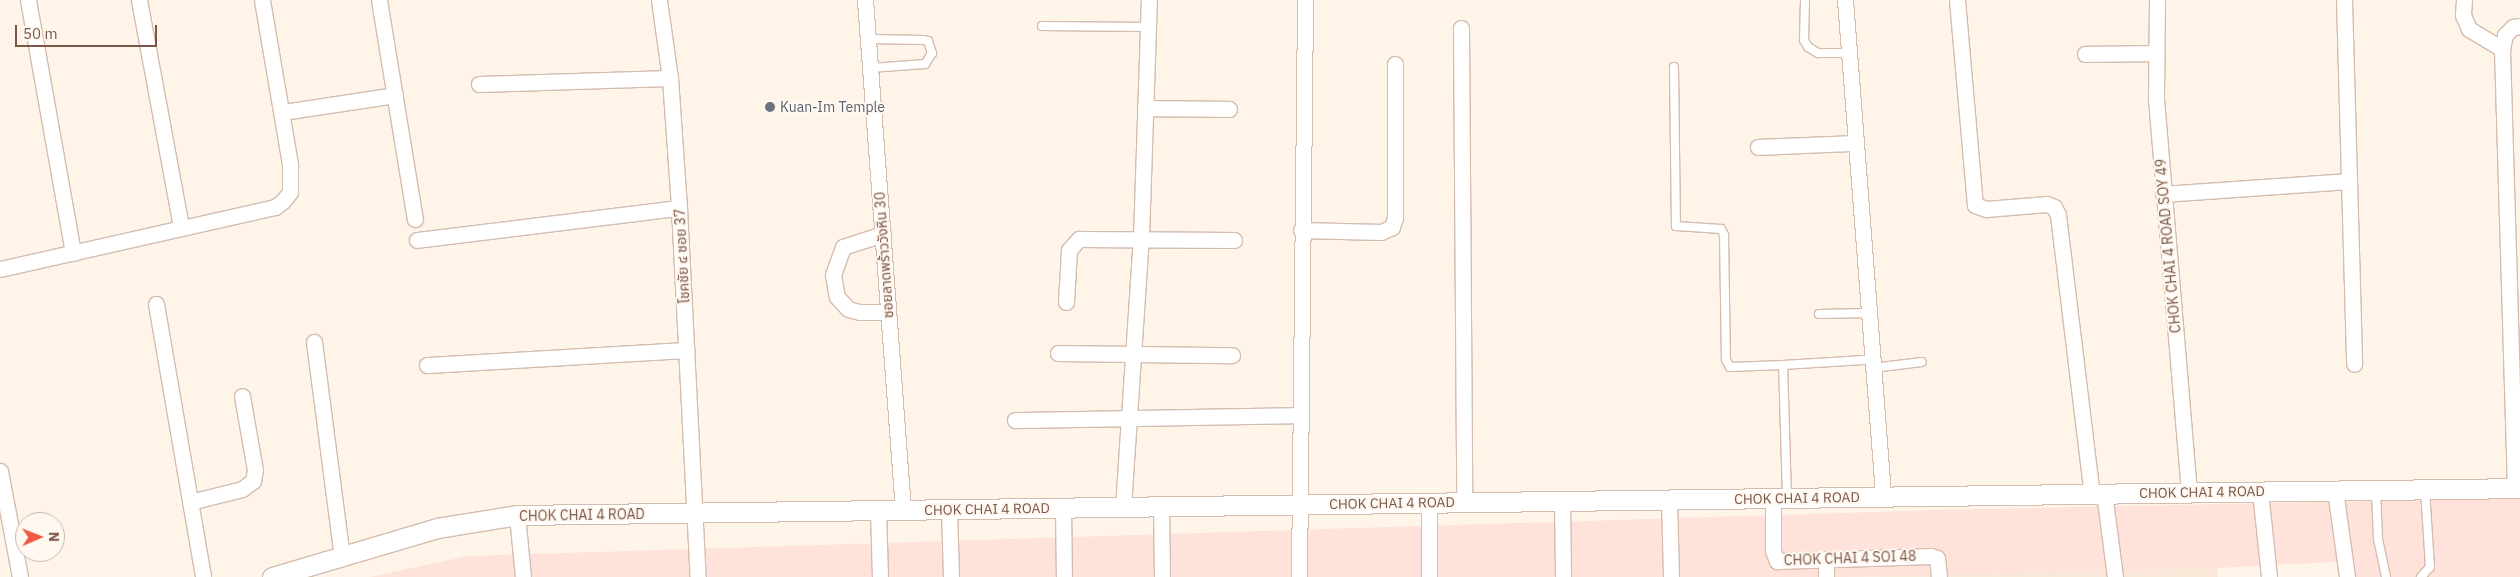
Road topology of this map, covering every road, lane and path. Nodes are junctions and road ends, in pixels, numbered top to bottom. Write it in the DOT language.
graph roads {
  1 [pos="28,0"];
  2 [pos="139,0"];
  3 [pos="262,0"];
  4 [pos="379,0"];
  5 [pos="659,0"];
  6 [pos="865,0"];
  7 [pos="1149,0"];
  8 [pos="1305,0"];
  9 [pos="1805,0"];
  10 [pos="1845,0"];
  11 [pos="1956,0"];
  12 [pos="2157,0"];
  13 [pos="2344,0"];
  14 [pos="2464,0"];
  15 [pos="1042,26"];
  16 [pos="2520,26"];
  17 [pos="1148,27"];
  18 [pos="1461,28"];
  19 [pos="868,40"];
  20 [pos="2502,49"];
  21 [pos="1849,53"];
  22 [pos="2156,53"];
  23 [pos="2085,54"];
  24 [pos="1394,64"];
  25 [pos="1674,67"];
  26 [pos="870,68"];
  27 [pos="670,78"];
  28 [pos="480,84"];
  29 [pos="395,95"];
  30 [pos="1145,108"];
  31 [pos="1230,109"];
  32 [pos="283,112"];
  33 [pos="1855,143"];
  34 [pos="1758,147"];
  35 [pos="2349,181"];
  36 [pos="2162,194"];
  37 [pos="679,208"];
  38 [pos="415,219"];
  39 [pos="181,227"];
  40 [pos="1301,230"];
  41 [pos="882,234"];
  42 [pos="1141,238"];
  43 [pos="417,240"];
  44 [pos="1234,240"];
  45 [pos="73,253"];
  46 [pos="0,269"];
  47 [pos="1066,302"];
  48 [pos="156,304"];
  49 [pos="888,312"];
  50 [pos="1869,313"];
  51 [pos="1819,314"];
  52 [pos="314,342"];
  53 [pos="687,350"];
  54 [pos="1058,354"];
  55 [pos="1132,354"];
  56 [pos="1232,355"];
  57 [pos="1922,362"];
  58 [pos="1868,364"];
  59 [pos="2354,364"];
  60 [pos="427,365"];
  61 [pos="1783,365"];
  62 [pos="242,396"];
  63 [pos="1298,415"];
  64 [pos="1129,417"];
  65 [pos="1015,420"];
  66 [pos="0,471"];
  67 [pos="2517,488"];
  68 [pos="2425,489"];
  69 [pos="2336,490"];
  70 [pos="2376,490"];
  71 [pos="2260,491"];
  72 [pos="2189,492"];
  73 [pos="2098,493"];
  74 [pos="1883,496"];
  75 [pos="1780,498"];
  76 [pos="1669,499"];
  77 [pos="1562,501"];
  78 [pos="190,502"];
  79 [pos="1464,502"];
  80 [pos="1429,503"];
  81 [pos="1298,505"];
  82 [pos="1161,506"];
  83 [pos="1123,507"];
  84 [pos="1063,508"];
  85 [pos="878,510"];
  86 [pos="904,510"];
  87 [pos="949,510"];
  88 [pos="695,513"];
  89 [pos="517,515"];
  90 [pos="342,558"];
  91 [pos="1826,559"];
  92 [pos="20,577"];
  93 [pos="203,577"];
  94 [pos="272,577"];
  95 [pos="523,577"];
  96 [pos="698,577"];
  97 [pos="880,577"];
  98 [pos="951,577"];
  99 [pos="1064,577"];
  100 [pos="1162,577"];
  101 [pos="1298,577"];
  102 [pos="1429,577"];
  103 [pos="1563,577"];
  104 [pos="1671,577"];
  105 [pos="1826,577"];
  106 [pos="1939,577"];
  107 [pos="2115,577"];
  108 [pos="2269,577"];
  109 [pos="2346,577"];
  110 [pos="2386,577"];
  111 [pos="2422,577"];
  1 -- 45 [label="street"];
  2 -- 39 [label="street"];
  3 -- 32 [label="street"];
  4 -- 29 [label="street"];
  5 -- 27 [label="street, โชคชัย ๔ ซอย 37"];
  6 -- 19 [label="street, ซอยลาดพร้าววังหิน 30"];
  7 -- 17 [label="street"];
  8 -- 40 [label="street"];
  9 -- 21 [label="lane"];
  10 -- 21 [label="street"];
  11 -- 73 [label="street"];
  12 -- 22 [label="street, CHOK CHAI 4 ROAD SOY 49"];
  13 -- 35 [label="street"];
  14 -- 20 [label="street"];
  15 -- 17 [label="lane"];
  16 -- 20 [label="street"];
  17 -- 30 [label="street"];
  18 -- 79 [label="street"];
  19 -- 26 [label="street, ซอยลาดพร้าววังหิน 30"];
  19 -- 26 [label="lane"];
  20 -- 67 [label="street"];
  21 -- 33 [label="street"];
  22 -- 23 [label="street"];
  22 -- 36 [label="street, CHOK CHAI 4 ROAD SOY 49"];
  24 -- 40 [label="street"];
  25 -- 61 [label="lane"];
  26 -- 41 [label="street, ซอยลาดพร้าววังหิน 30"];
  27 -- 28 [label="street"];
  27 -- 37 [label="street, โชคชัย ๔ ซอย 37"];
  29 -- 32 [label="street"];
  29 -- 38 [label="street"];
  30 -- 31 [label="street"];
  30 -- 42 [label="street"];
  32 -- 39 [label="street"];
  33 -- 34 [label="street"];
  33 -- 50 [label="street"];
  35 -- 36 [label="street"];
  35 -- 59 [label="street"];
  36 -- 72 [label="street, CHOK CHAI 4 ROAD SOY 49"];
  37 -- 43 [label="street"];
  37 -- 53 [label="street, โชคชัย ๔ ซอย 37"];
  39 -- 45 [label="street"];
  40 -- 63 [label="street"];
  41 -- 49 [label="street, ซอยลาดพร้าววังหิน 30"];
  41 -- 49 [label="street"];
  42 -- 44 [label="street"];
  42 -- 47 [label="street"];
  42 -- 55 [label="street"];
  45 -- 46 [label="street"];
  48 -- 78 [label="street"];
  49 -- 86 [label="street, ซอยลาดพร้าววังหิน 30"];
  50 -- 51 [label="lane"];
  50 -- 58 [label="street"];
  52 -- 90 [label="street"];
  53 -- 60 [label="street"];
  53 -- 88 [label="street, โชคชัย ๔ ซอย 37"];
  54 -- 55 [label="street"];
  55 -- 56 [label="street"];
  55 -- 64 [label="street"];
  57 -- 58 [label="lane"];
  58 -- 61 [label="lane"];
  58 -- 74 [label="street"];
  61 -- 75 [label="lane"];
  62 -- 78 [label="street"];
  63 -- 64 [label="street"];
  63 -- 81 [label="street"];
  64 -- 65 [label="street"];
  64 -- 83 [label="street"];
  66 -- 92 [label="street"];
  67 -- 68 [label="street, CHOK CHAI 4 ROAD"];
  68 -- 70 [label="street, CHOK CHAI 4 ROAD"];
  68 -- 111 [label="lane"];
  69 -- 70 [label="street, CHOK CHAI 4 ROAD"];
  69 -- 71 [label="street, CHOK CHAI 4 ROAD"];
  69 -- 109 [label="street"];
  70 -- 110 [label="lane"];
  71 -- 72 [label="street, CHOK CHAI 4 ROAD"];
  71 -- 108 [label="street"];
  72 -- 73 [label="street, CHOK CHAI 4 ROAD"];
  73 -- 74 [label="street, CHOK CHAI 4 ROAD"];
  73 -- 107 [label="street"];
  74 -- 75 [label="street, CHOK CHAI 4 ROAD"];
  75 -- 76 [label="street, CHOK CHAI 4 ROAD"];
  75 -- 91 [label="street, CHOK CHAI 4 SOI 48"];
  76 -- 77 [label="street, CHOK CHAI 4 ROAD"];
  76 -- 104 [label="street"];
  77 -- 79 [label="street, CHOK CHAI 4 ROAD"];
  77 -- 103 [label="street"];
  78 -- 93 [label="street"];
  79 -- 80 [label="street, CHOK CHAI 4 ROAD"];
  80 -- 81 [label="street, CHOK CHAI 4 ROAD"];
  80 -- 102 [label="street"];
  81 -- 82 [label="street, CHOK CHAI 4 ROAD"];
  81 -- 101 [label="street"];
  82 -- 83 [label="street, CHOK CHAI 4 ROAD"];
  82 -- 100 [label="street"];
  83 -- 84 [label="street, CHOK CHAI 4 ROAD"];
  84 -- 87 [label="street, CHOK CHAI 4 ROAD"];
  84 -- 99 [label="street"];
  85 -- 86 [label="street, CHOK CHAI 4 ROAD"];
  85 -- 88 [label="street, CHOK CHAI 4 ROAD"];
  85 -- 97 [label="street"];
  86 -- 87 [label="street, CHOK CHAI 4 ROAD"];
  87 -- 98 [label="street"];
  88 -- 89 [label="street, CHOK CHAI 4 ROAD"];
  88 -- 96 [label="street, โชคชัย ๔ ซอย 37"];
  89 -- 90 [label="street, CHOK CHAI 4 ROAD"];
  89 -- 95 [label="street"];
  90 -- 94 [label="street, CHOK CHAI 4 ROAD"];
  91 -- 105 [label="street"];
  91 -- 106 [label="street, CHOK CHAI 4 SOI 48"];
}
